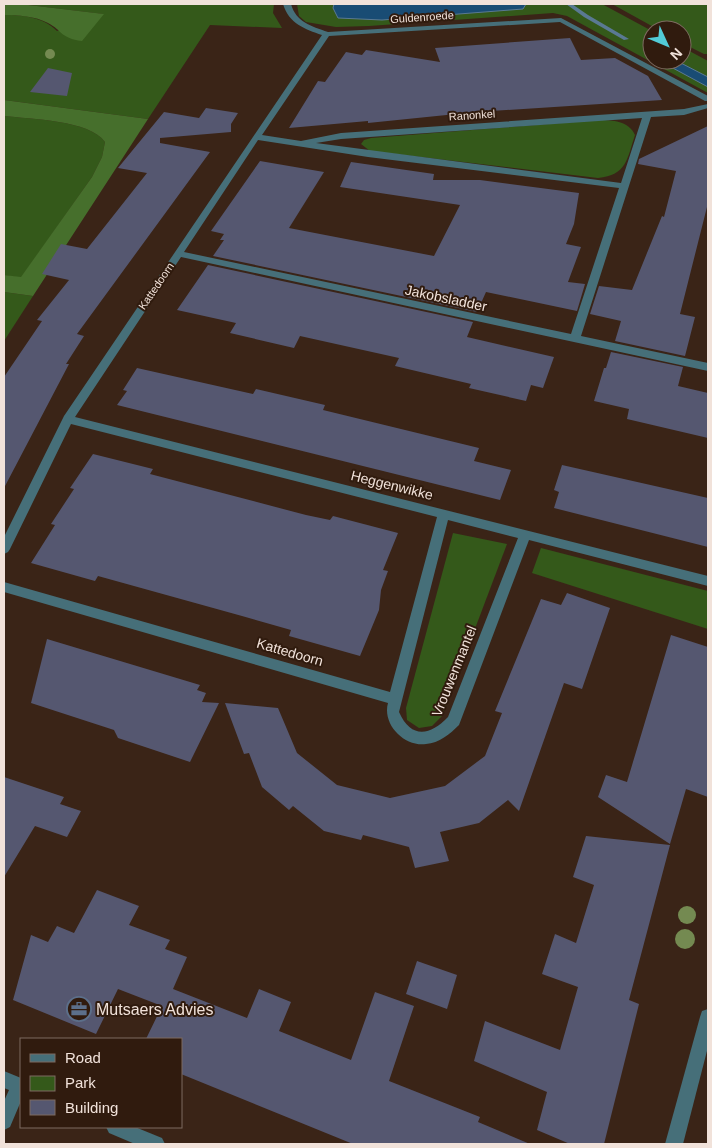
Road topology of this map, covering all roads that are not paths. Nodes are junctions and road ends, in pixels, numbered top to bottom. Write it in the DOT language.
graph roads {
  1 [pos="287,4"];
  2 [pos="327,34"];
  3 [pos="708,99"];
  4 [pos="708,106"];
  5 [pos="647,115"];
  6 [pos="256,137"];
  7 [pos="300,144"];
  8 [pos="623,186"];
  9 [pos="178,254"];
  10 [pos="575,339"];
  11 [pos="708,368"];
  12 [pos="68,419"];
  13 [pos="444,513"];
  14 [pos="526,534"];
  15 [pos="4,549"];
  16 [pos="708,581"];
  17 [pos="4,587"];
  18 [pos="395,699"];
  19 [pos="708,1017"];
  20 [pos="15,1084"];
  21 [pos="4,1121"];
  22 [pos="117,1128"];
  23 [pos="156,1144"];
  24 [pos="674,1144"];
  1 -- 2 [label="street"];
  2 -- 3 [label="street, Guldenroede"];
  2 -- 6 [label="street, Kattedoorn"];
  4 -- 5 [label="street, Ranonkel"];
  5 -- 7 [label="street, Ranonkel"];
  5 -- 8 [label="street"];
  6 -- 7 [label="street, Ranonkel"];
  6 -- 9 [label="street, Kattedoorn"];
  7 -- 8 [label="street, Ranonkel"];
  8 -- 10 [label="street"];
  9 -- 10 [label="street, Jakobsladder"];
  9 -- 12 [label="street, Kattedoorn"];
  10 -- 11 [label="street, Jakobsladder"];
  12 -- 13 [label="street, Heggenwikke"];
  12 -- 15 [label="street, Kattedoorn"];
  13 -- 14 [label="street, Heggenwikke"];
  13 -- 18 [label="street, Vrouwenmantel"];
  14 -- 16 [label="street, Heggenwikke"];
  14 -- 18 [label="street, Vrouwenmantel"];
  17 -- 18 [label="street, Kattedoorn"];
  19 -- 24 [label="street"];
  20 -- 21 [label="street"];
  22 -- 23 [label="street"];
}
